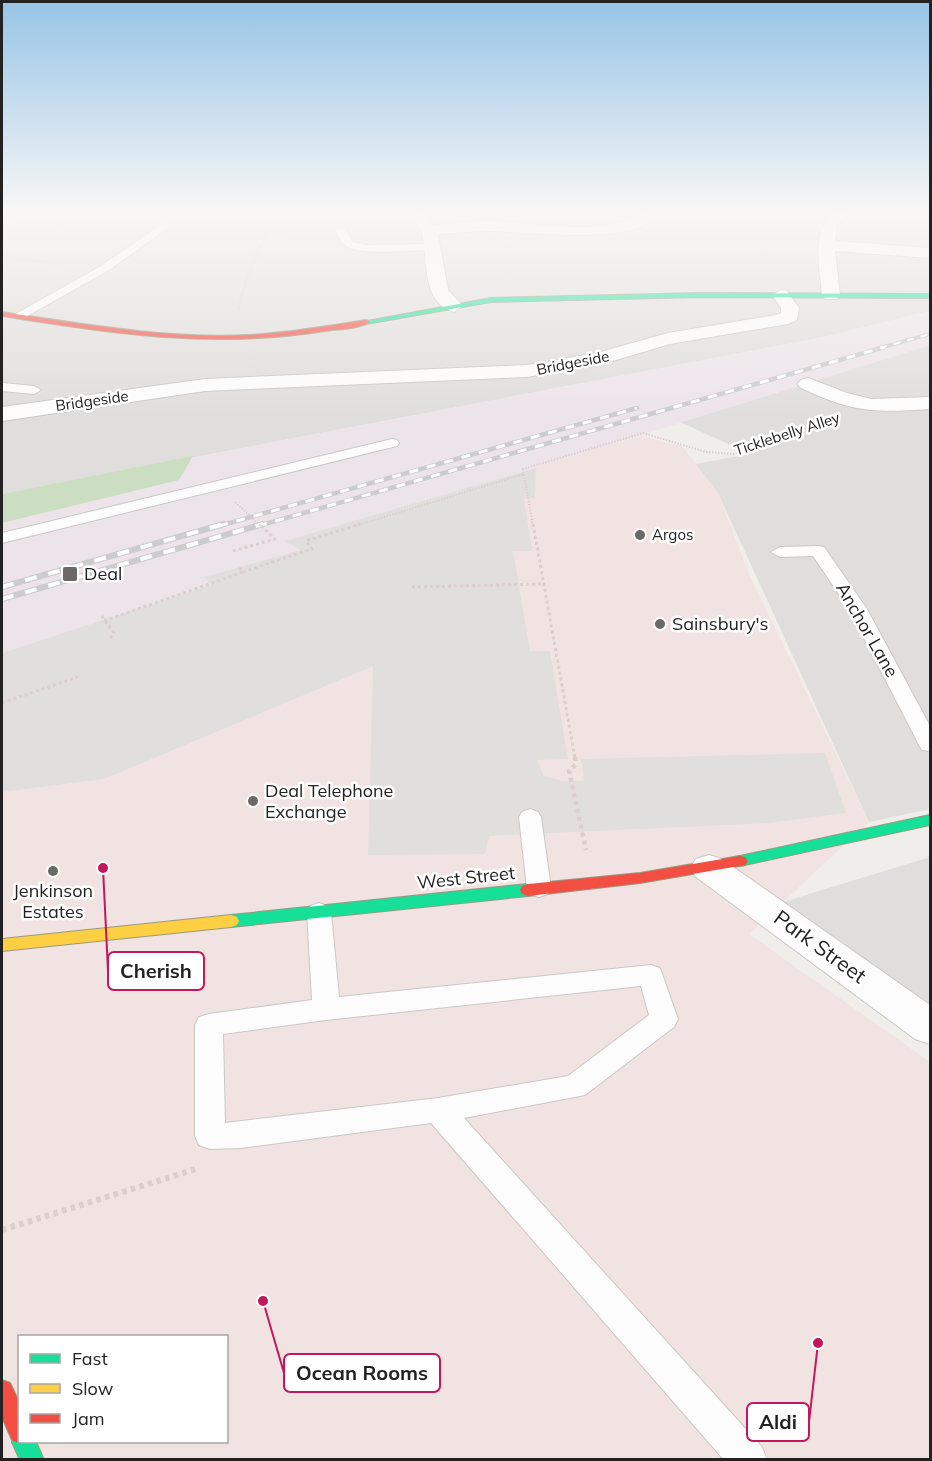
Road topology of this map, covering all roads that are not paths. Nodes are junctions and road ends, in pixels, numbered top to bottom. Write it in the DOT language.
graph roads {
  1 [pos="83,280"];
  2 [pos="438,280"];
  3 [pos="830,280"];
  4 [pos="781,295"];
  5 [pos="831,295"];
  6 [pos="930,296"];
  7 [pos="454,306"];
  8 [pos="2,314"];
  9 [pos="18,316"];
  10 [pos="808,384"];
  11 [pos="2,387"];
  12 [pos="34,390"];
  13 [pos="923,404"];
  14 [pos="2,414"];
  15 [pos="930,422"];
  16 [pos="392,443"];
  17 [pos="2,538"];
  18 [pos="780,552"];
  19 [pos="930,745"];
  20 [pos="530,817"];
  21 [pos="930,820"];
  22 [pos="709,868"];
  23 [pos="539,888"];
  24 [pos="319,912"];
  25 [pos="2,945"];
  26 [pos="326,1009"];
  27 [pos="930,1027"];
  28 [pos="438,1110"];
  29 [pos="2,1391"];
  30 [pos="18,1427"];
  31 [pos="24,1443"];
  32 [pos="32,1460"];
  33 [pos="749,1460"];
  1 -- 9 [label="lane"];
  2 -- 7 [label="street"];
  3 -- 5 [label="street"];
  4 -- 5 [label="street"];
  4 -- 7 [label="street"];
  4 -- 14 [label="street, Bridgeside"];
  5 -- 6 [label="street"];
  7 -- 9 [label="street"];
  8 -- 9 [label="street"];
  10 -- 13 [label="street"];
  11 -- 12 [label="lane"];
  13 -- 15 [label="street"];
  16 -- 17 [label="lane"];
  18 -- 19 [label="lane, Anchor Lane"];
  20 -- 23 [label="lane"];
  21 -- 22 [label="street, West Street"];
  22 -- 23 [label="street, West Street"];
  22 -- 27 [label="street, Park Street"];
  23 -- 24 [label="street, West Street"];
  24 -- 25 [label="street, West Street"];
  24 -- 26 [label="lane"];
  26 -- 28 [label="lane"];
  26 -- 28 [label="lane"];
  28 -- 33 [label="lane"];
  29 -- 30 [label="street"];
  31 -- 32 [label="street"];
}
